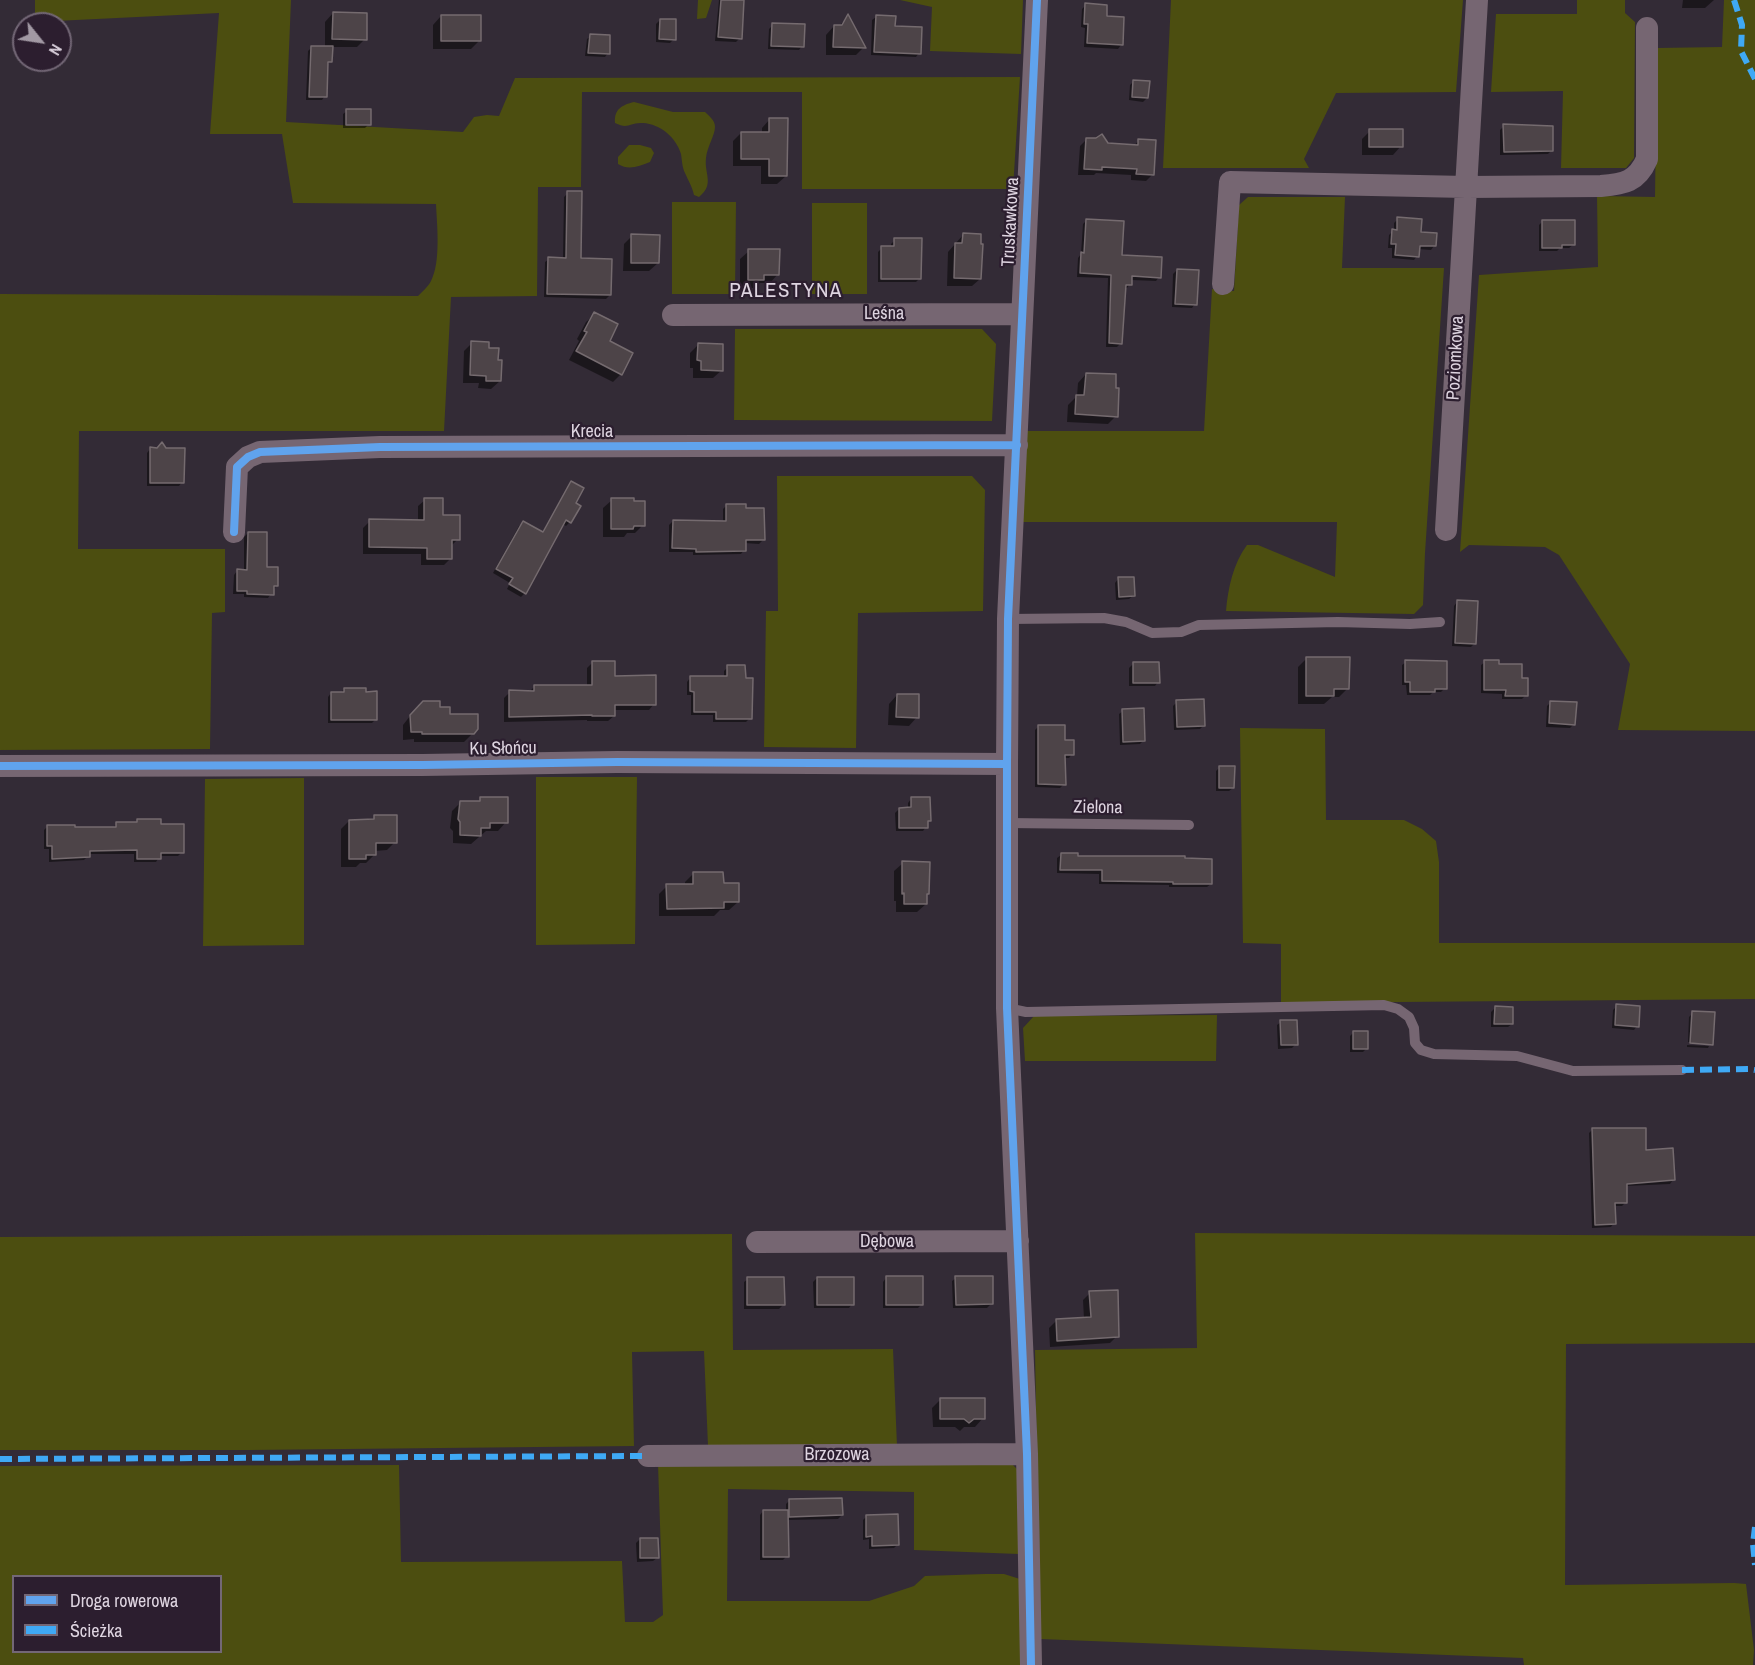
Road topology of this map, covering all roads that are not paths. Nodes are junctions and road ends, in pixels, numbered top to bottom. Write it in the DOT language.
graph roads {
  1 [pos="1037,0"];
  2 [pos="1477,0"];
  3 [pos="1647,28"];
  4 [pos="1466,187"];
  5 [pos="1223,284"];
  6 [pos="1022,314"];
  7 [pos="673,315"];
  8 [pos="1017,445"];
  9 [pos="1446,530"];
  10 [pos="234,532"];
  11 [pos="1008,619"];
  12 [pos="1440,622"];
  13 [pos="1007,764"];
  14 [pos="0,766"];
  15 [pos="1007,823"];
  16 [pos="1189,825"];
  17 [pos="1006,1008"];
  18 [pos="1682,1070"];
  19 [pos="1018,1241"];
  20 [pos="757,1242"];
  21 [pos="1027,1454"];
  22 [pos="648,1456"];
  23 [pos="1031,1665"];
  1 -- 6 [label="street, Truskawkowa"];
  2 -- 4 [label="street, Poziomkowa"];
  3 -- 4 [label="street"];
  4 -- 5 [label="street"];
  4 -- 9 [label="street, Poziomkowa"];
  6 -- 7 [label="street, Leśna"];
  6 -- 8 [label="street, Truskawkowa"];
  8 -- 10 [label="street, Krecia"];
  8 -- 11 [label="street, Truskawkowa"];
  11 -- 12 [label="lane"];
  11 -- 13 [label="street, Truskawkowa"];
  13 -- 14 [label="street, Ku Słońcu"];
  13 -- 15 [label="street, Truskawkowa"];
  15 -- 16 [label="lane, Zielona"];
  15 -- 17 [label="street, Truskawkowa"];
  17 -- 18 [label="lane"];
  17 -- 19 [label="street, Truskawkowa"];
  19 -- 20 [label="street, Dębowa"];
  19 -- 21 [label="street, Truskawkowa"];
  21 -- 22 [label="street, Brzozowa"];
  21 -- 23 [label="street, Truskawkowa"];
}
